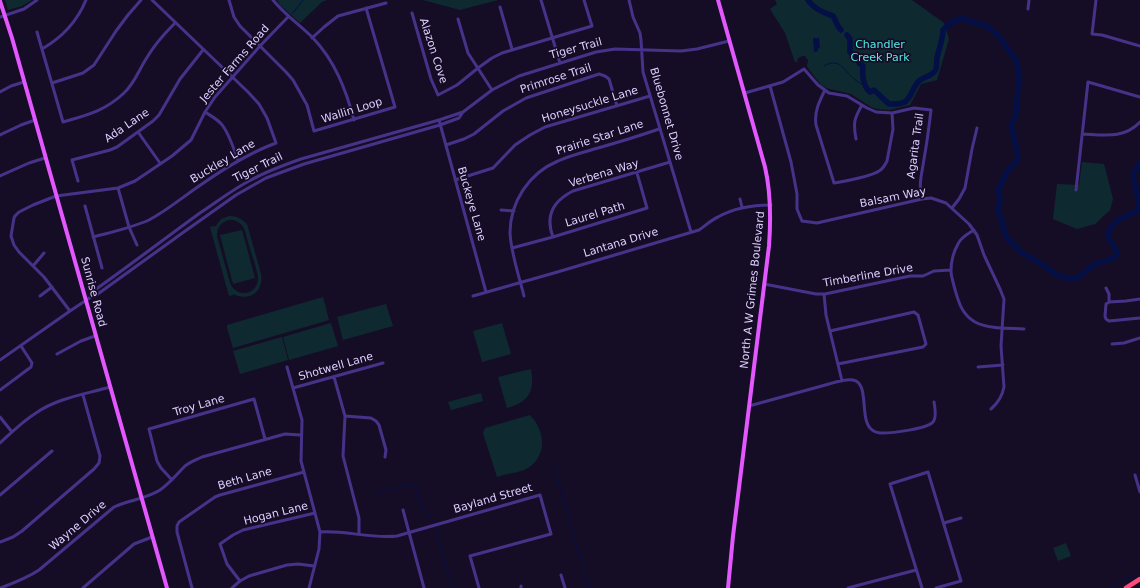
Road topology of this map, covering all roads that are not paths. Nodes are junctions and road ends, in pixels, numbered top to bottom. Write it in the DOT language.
graph roads {
  1 [pos="37,0"];
  2 [pos="86,0"];
  3 [pos="141,0"];
  4 [pos="152,0"];
  5 [pos="229,0"];
  6 [pos="273,0"];
  7 [pos="541,0"];
  8 [pos="584,0"];
  9 [pos="629,0"];
  10 [pos="718,0"];
  11 [pos="1029,0"];
  12 [pos="1096,0"];
  13 [pos="0,1"];
  14 [pos="386,3"];
  15 [pos="500,7"];
  16 [pos="366,8"];
  17 [pos="1028,9"];
  18 [pos="412,13"];
  19 [pos="2,16"];
  20 [pos="288,17"];
  21 [pos="458,19"];
  22 [pos="175,23"];
  23 [pos="37,32"];
  24 [pos="553,37"];
  25 [pos="312,38"];
  26 [pos="729,42"];
  27 [pos="260,46"];
  28 [pos="1140,46"];
  29 [pos="42,49"];
  30 [pos="512,49"];
  31 [pos="204,50"];
  32 [pos="642,50"];
  33 [pos="560,63"];
  34 [pos="478,68"];
  35 [pos="232,77"];
  36 [pos="24,82"];
  37 [pos="52,83"];
  38 [pos="770,86"];
  39 [pos="492,90"];
  40 [pos="825,90"];
  41 [pos="0,92"];
  42 [pos="745,93"];
  43 [pos="650,96"];
  44 [pos="1140,97"];
  45 [pos="862,105"];
  46 [pos="617,106"];
  47 [pos="205,112"];
  48 [pos="463,112"];
  49 [pos="892,113"];
  50 [pos="35,120"];
  51 [pos="354,120"];
  52 [pos="439,120"];
  53 [pos="1140,122"];
  54 [pos="440,126"];
  55 [pos="977,128"];
  56 [pos="659,129"];
  57 [pos="138,132"];
  58 [pos="1083,134"];
  59 [pos="0,135"];
  60 [pos="856,139"];
  61 [pos="446,145"];
  62 [pos="45,158"];
  63 [pos="238,161"];
  64 [pos="670,162"];
  65 [pos="160,163"];
  66 [pos="637,173"];
  67 [pos="0,176"];
  68 [pos="455,180"];
  69 [pos="78,181"];
  70 [pos="118,188"];
  71 [pos="1076,190"];
  72 [pos="56,196"];
  73 [pos="740,199"];
  74 [pos="922,199"];
  75 [pos="771,205"];
  76 [pos="85,206"];
  77 [pos="742,207"];
  78 [pos="952,208"];
  79 [pos="501,210"];
  80 [pos="514,211"];
  81 [pos="129,227"];
  82 [pos="974,230"];
  83 [pos="691,232"];
  84 [pos="93,237"];
  85 [pos="553,237"];
  86 [pos="136,245"];
  87 [pos="512,248"];
  88 [pos="44,253"];
  89 [pos="33,266"];
  90 [pos="102,268"];
  91 [pos="951,270"];
  92 [pos="521,283"];
  93 [pos="764,284"];
  94 [pos="52,287"];
  95 [pos="1106,288"];
  96 [pos="486,292"];
  97 [pos="824,294"];
  98 [pos="40,296"];
  99 [pos="473,296"];
  100 [pos="524,296"];
  101 [pos="90,297"];
  102 [pos="1140,299"];
  103 [pos="86,300"];
  104 [pos="1108,303"];
  105 [pos="70,311"];
  106 [pos="1140,318"];
  107 [pos="1003,327"];
  108 [pos="1024,329"];
  109 [pos="830,331"];
  110 [pos="96,336"];
  111 [pos="1140,338"];
  112 [pos="1112,344"];
  113 [pos="21,346"];
  114 [pos="56,354"];
  115 [pos="0,360"];
  116 [pos="383,363"];
  117 [pos="838,364"];
  118 [pos="1003,365"];
  119 [pos="287,367"];
  120 [pos="978,368"];
  121 [pos="334,377"];
  122 [pos="842,381"];
  123 [pos="110,388"];
  124 [pos="293,388"];
  125 [pos="0,390"];
  126 [pos="83,395"];
  127 [pos="934,402"];
  128 [pos="749,406"];
  129 [pos="991,409"];
  130 [pos="345,416"];
  131 [pos="0,417"];
  132 [pos="12,432"];
  133 [pos="301,435"];
  134 [pos="265,439"];
  135 [pos="0,443"];
  136 [pos="52,451"];
  137 [pos="385,457"];
  138 [pos="304,472"];
  139 [pos="1135,475"];
  140 [pos="172,480"];
  141 [pos="1140,492"];
  142 [pos="0,495"];
  143 [pos="141,498"];
  144 [pos="403,510"];
  145 [pos="315,513"];
  146 [pos="961,518"];
  147 [pos="944,523"];
  148 [pos="320,532"];
  149 [pos="409,533"];
  150 [pos="359,534"];
  151 [pos="152,537"];
  152 [pos="0,542"];
  153 [pos="314,566"];
  154 [pos="916,570"];
  155 [pos="561,575"];
  156 [pos="1140,579"];
  157 [pos="240,581"];
  158 [pos="0,588"];
  159 [pos="83,588"];
  160 [pos="166,588"];
  161 [pos="192,588"];
  162 [pos="232,588"];
  163 [pos="309,588"];
  164 [pos="424,588"];
  165 [pos="480,588"];
  166 [pos="565,588"];
  167 [pos="728,588"];
  168 [pos="848,588"];
  169 [pos="922,588"];
  170 [pos="936,588"];
  171 [pos="1126,588"];
  1 -- 19 [label="street"];
  2 -- 29 [label="street"];
  3 -- 37 [label="street"];
  4 -- 22 [label="street, Buckley Lane"];
  5 -- 27 [label="street"];
  6 -- 20 [label="street"];
  7 -- 24 [label="street"];
  8 -- 24 [label="street"];
  9 -- 32 [label="street, Bluebonnet Drive"];
  10 -- 26 [label="main road, North A W Grimes Boulevard"];
  11 -- 17 [label="street"];
  12 -- 28 [label="street"];
  13 -- 19 [label="main road, Sunrise Road"];
  14 -- 16 [label="street"];
  15 -- 30 [label="street"];
  16 -- 25 [label="street"];
  16 -- 51 [label="street, Wallin Loop"];
  18 -- 34 [label="street, Alazon Cove"];
  19 -- 36 [label="main road, Sunrise Road"];
  20 -- 25 [label="street"];
  20 -- 27 [label="street, Jester Farms Road"];
  21 -- 34 [label="street"];
  22 -- 31 [label="street, Buckley Lane"];
  22 -- 37 [label="street"];
  23 -- 29 [label="street"];
  24 -- 30 [label="street"];
  24 -- 33 [label="street"];
  25 -- 51 [label="street"];
  26 -- 32 [label="street, Tiger Trail"];
  26 -- 42 [label="main road, North A W Grimes Boulevard"];
  27 -- 35 [label="street, Jester Farms Road"];
  27 -- 51 [label="street, Wallin Loop"];
  29 -- 37 [label="street"];
  30 -- 34 [label="street"];
  31 -- 35 [label="street, Buckley Lane"];
  31 -- 57 [label="street, Ada Lane"];
  32 -- 33 [label="street, Tiger Trail"];
  32 -- 43 [label="street, Bluebonnet Drive"];
  33 -- 39 [label="street, Tiger Trail"];
  34 -- 39 [label="street"];
  35 -- 47 [label="street, Jester Farms Road"];
  35 -- 63 [label="street, Buckley Lane"];
  36 -- 41 [label="street"];
  36 -- 50 [label="main road, Sunrise Road"];
  38 -- 40 [label="street, Agarita Trail"];
  38 -- 42 [label="street, Agarita Trail"];
  38 -- 74 [label="street, Balsam Way"];
  39 -- 48 [label="street, Tiger Trail"];
  40 -- 45 [label="street, Agarita Trail"];
  40 -- 49 [label="street"];
  42 -- 75 [label="main road, North A W Grimes Boulevard"];
  43 -- 46 [label="street, Honeysuckle Lane"];
  43 -- 56 [label="street, Bluebonnet Drive"];
  44 -- 58 [label="street"];
  45 -- 49 [label="street, Agarita Trail"];
  45 -- 60 [label="street"];
  46 -- 61 [label="street, Primrose Trail"];
  46 -- 68 [label="street, Honeysuckle Lane"];
  47 -- 63 [label="street"];
  47 -- 65 [label="street, Jester Farms Road"];
  48 -- 52 [label="street, Tiger Trail"];
  48 -- 54 [label="street, Tiger Trail"];
  49 -- 74 [label="street, Agarita Trail"];
  50 -- 59 [label="street"];
  50 -- 62 [label="main road, Sunrise Road"];
  52 -- 54 [label="street, Buckeye Lane"];
  52 -- 101 [label="street, Tiger Trail"];
  53 -- 58 [label="street"];
  54 -- 61 [label="street, Buckeye Lane"];
  54 -- 101 [label="street, Tiger Trail"];
  55 -- 78 [label="street"];
  56 -- 64 [label="street, Bluebonnet Drive"];
  56 -- 80 [label="street, Prairie Star Lane"];
  57 -- 65 [label="street"];
  57 -- 69 [label="street, Ada Lane"];
  58 -- 71 [label="street"];
  61 -- 68 [label="street, Buckeye Lane"];
  62 -- 67 [label="street"];
  62 -- 72 [label="main road, Sunrise Road"];
  63 -- 81 [label="street, Buckley Lane"];
  64 -- 66 [label="street, Verbena Way"];
  64 -- 83 [label="street, Bluebonnet Drive"];
  65 -- 70 [label="street, Jester Farms Road"];
  66 -- 85 [label="street, Verbena Way"];
  66 -- 85 [label="street, Laurel Path"];
  68 -- 96 [label="street, Buckeye Lane"];
  70 -- 72 [label="street, Jester Farms Road"];
  70 -- 81 [label="street"];
  72 -- 89 [label="street, Jester Farms Road"];
  72 -- 103 [label="main road, Sunrise Road"];
  73 -- 77 [label="street"];
  74 -- 78 [label="street, Balsam Way"];
  75 -- 77 [label="street, Lantana Drive"];
  75 -- 93 [label="main road, North A W Grimes Boulevard"];
  76 -- 84 [label="street"];
  77 -- 83 [label="street, Lantana Drive"];
  78 -- 82 [label="street, Balsam Way"];
  79 -- 80 [label="street"];
  80 -- 87 [label="street, Prairie Star Lane"];
  81 -- 84 [label="street, Buckley Lane"];
  81 -- 86 [label="street"];
  82 -- 91 [label="street"];
  82 -- 107 [label="street, Balsam Way"];
  83 -- 92 [label="street, Lantana Drive"];
  84 -- 90 [label="street"];
  85 -- 87 [label="street, Laurel Path"];
  87 -- 92 [label="street, Prairie Star Lane"];
  88 -- 89 [label="street"];
  89 -- 94 [label="street"];
  91 -- 97 [label="street, Timberline Drive"];
  91 -- 107 [label="street"];
  92 -- 96 [label="street, Lantana Drive"];
  92 -- 100 [label="street, Prairie Star Lane"];
  93 -- 97 [label="street, Timberline Drive"];
  93 -- 128 [label="main road, North A W Grimes Boulevard"];
  94 -- 98 [label="street"];
  94 -- 105 [label="street"];
  95 -- 104 [label="street"];
  96 -- 99 [label="street, Lantana Drive"];
  97 -- 109 [label="street"];
  101 -- 103 [label="street, Tiger Trail"];
  102 -- 104 [label="street"];
  103 -- 105 [label="street, Tiger Trail"];
  103 -- 110 [label="main road, Sunrise Road"];
  104 -- 106 [label="street"];
  105 -- 113 [label="street, Tiger Trail"];
  107 -- 108 [label="street"];
  107 -- 118 [label="street, Balsam Way"];
  109 -- 117 [label="street"];
  109 -- 117 [label="street"];
  110 -- 114 [label="street"];
  110 -- 123 [label="main road, Sunrise Road"];
  111 -- 112 [label="street"];
  113 -- 115 [label="street, Tiger Trail"];
  113 -- 125 [label="street"];
  116 -- 121 [label="street, Shotwell Lane"];
  117 -- 122 [label="street"];
  118 -- 120 [label="street"];
  118 -- 129 [label="street, Balsam Way"];
  119 -- 124 [label="street"];
  121 -- 124 [label="street, Shotwell Lane"];
  121 -- 130 [label="street"];
  122 -- 127 [label="street"];
  122 -- 128 [label="street"];
  123 -- 126 [label="street"];
  123 -- 143 [label="main road, Sunrise Road"];
  124 -- 133 [label="street"];
  126 -- 132 [label="street"];
  126 -- 152 [label="street"];
  128 -- 167 [label="main road, North A W Grimes Boulevard"];
  130 -- 137 [label="street"];
  130 -- 150 [label="street"];
  131 -- 132 [label="street"];
  132 -- 135 [label="street"];
  133 -- 134 [label="street, Wayne Drive"];
  133 -- 138 [label="street"];
  134 -- 140 [label="street, Wayne Drive"];
  134 -- 140 [label="street, Troy Lane"];
  136 -- 142 [label="street"];
  138 -- 145 [label="street"];
  138 -- 161 [label="street, Beth Lane"];
  139 -- 141 [label="street"];
  140 -- 143 [label="street, Wayne Drive"];
  143 -- 151 [label="main road, Sunrise Road"];
  143 -- 158 [label="street, Wayne Drive"];
  144 -- 149 [label="street"];
  145 -- 148 [label="street"];
  145 -- 157 [label="street, Hogan Lane"];
  146 -- 147 [label="street"];
  147 -- 154 [label="street"];
  147 -- 170 [label="street"];
  148 -- 150 [label="street, Bayland Street"];
  148 -- 153 [label="street"];
  149 -- 150 [label="street, Bayland Street"];
  149 -- 164 [label="street"];
  149 -- 165 [label="street, Bayland Street"];
  151 -- 159 [label="street"];
  151 -- 160 [label="main road, Sunrise Road"];
  153 -- 157 [label="street"];
  153 -- 163 [label="street"];
  154 -- 168 [label="street"];
  154 -- 169 [label="street"];
  155 -- 166 [label="street"];
  156 -- 171 [label="highway"];
  157 -- 162 [label="street"];
}
